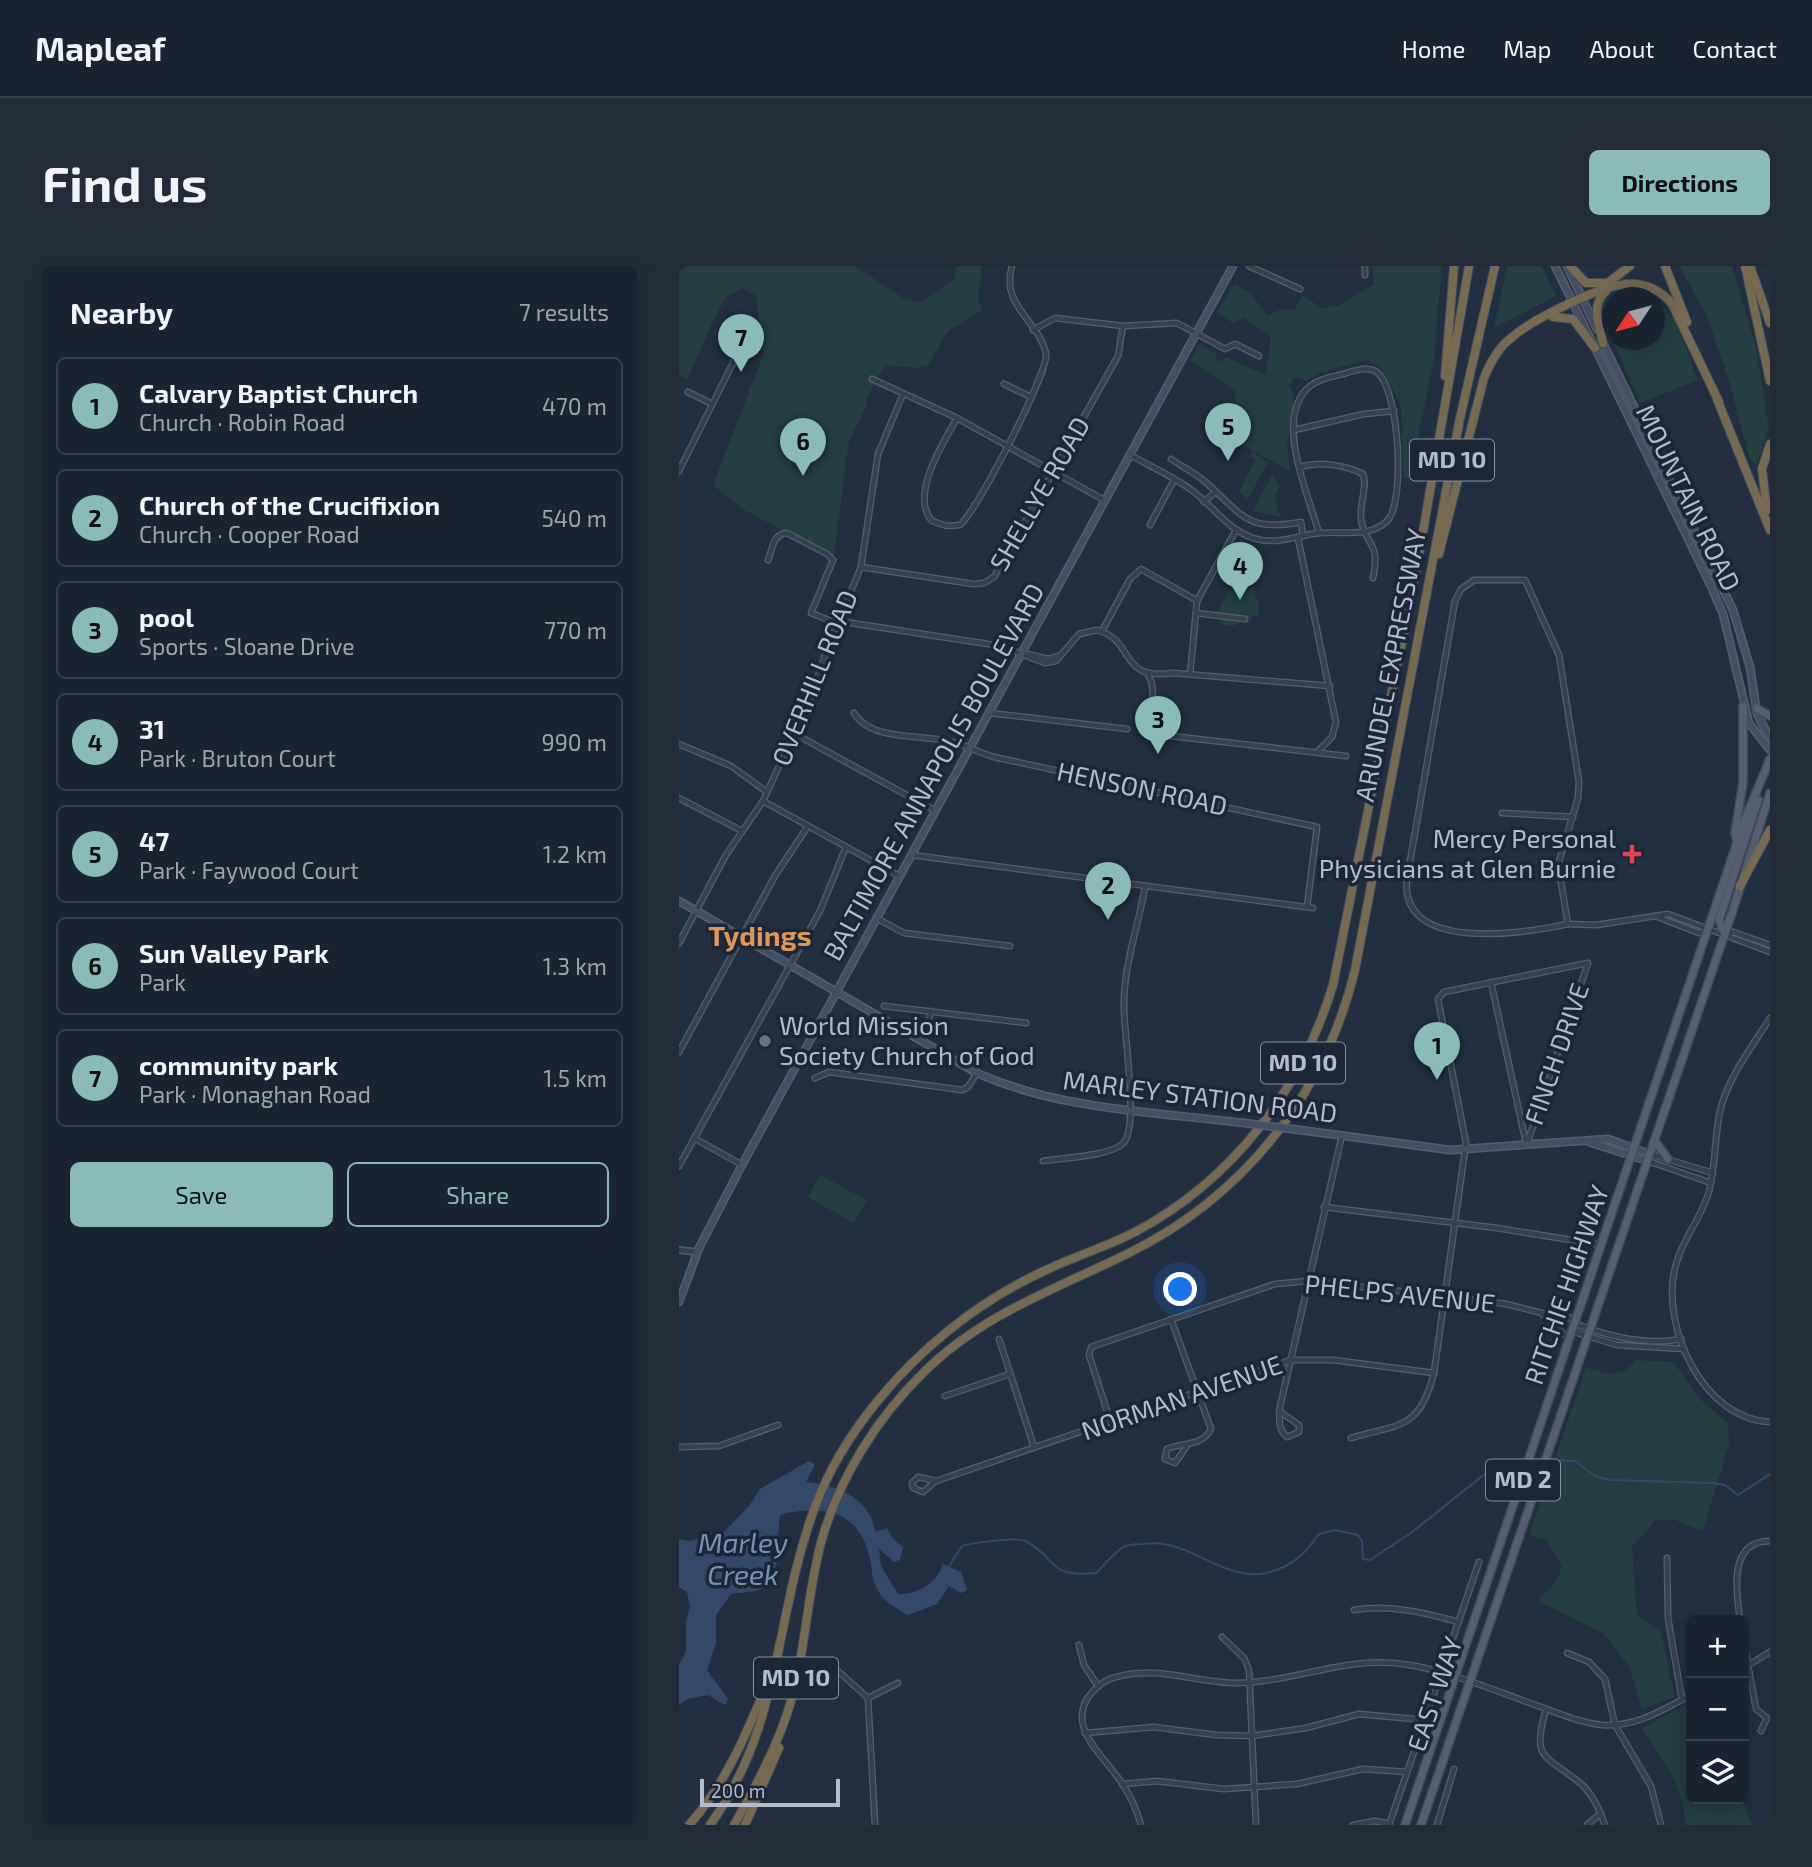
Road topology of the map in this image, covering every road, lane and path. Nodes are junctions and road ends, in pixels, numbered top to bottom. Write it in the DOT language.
graph roads {
  1 [pos="1012,266"];
  2 [pos="1233,266"];
  3 [pos="1249,266"];
  4 [pos="1365,266"];
  5 [pos="1454,266"];
  6 [pos="1469,266"];
  7 [pos="1495,266"];
  8 [pos="1555,266"];
  9 [pos="1568,266"];
  10 [pos="1630,266"];
  11 [pos="1665,266"];
  12 [pos="1745,266"];
  13 [pos="1750,266"];
  14 [pos="1365,275"];
  15 [pos="1614,284"];
  16 [pos="1300,289"];
  17 [pos="1578,300"];
  18 [pos="1537,322"];
  19 [pos="1770,323"];
  20 [pos="1123,326"];
  21 [pos="1033,330"];
  22 [pos="1197,331"];
  23 [pos="1599,345"];
  24 [pos="739,351"];
  25 [pos="1259,356"];
  26 [pos="872,379"];
  27 [pos="1770,381"];
  28 [pos="1004,384"];
  29 [pos="688,392"];
  30 [pos="903,394"];
  31 [pos="1031,397"];
  32 [pos="1719,402"];
  33 [pos="712,404"];
  34 [pos="1394,411"];
  35 [pos="957,418"];
  36 [pos="1294,430"];
  37 [pos="1439,435"];
  38 [pos="1007,446"];
  39 [pos="1769,446"];
  40 [pos="1129,455"];
  41 [pos="1171,459"];
  42 [pos="1301,467"];
  43 [pos="679,471"];
  44 [pos="1055,472"];
  45 [pos="1174,480"];
  46 [pos="1215,492"];
  47 [pos="1104,500"];
  48 [pos="1204,502"];
  49 [pos="1770,520"];
  50 [pos="1150,525"];
  51 [pos="1236,530"];
  52 [pos="1770,530"];
  53 [pos="1366,532"];
  54 [pos="1319,533"];
  55 [pos="1301,537"];
  56 [pos="768,561"];
  57 [pos="861,567"];
  58 [pos="1373,579"];
  59 [pos="1197,601"];
  60 [pos="1196,613"];
  61 [pos="1245,619"];
  62 [pos="837,622"];
  63 [pos="1102,632"];
  64 [pos="1023,653"];
  65 [pos="1415,655"];
  66 [pos="1190,674"];
  67 [pos="1148,675"];
  68 [pos="1329,686"];
  69 [pos="1743,706"];
  70 [pos="1756,708"];
  71 [pos="854,713"];
  72 [pos="991,713"];
  73 [pos="1770,716"];
  74 [pos="1127,729"];
  75 [pos="795,734"];
  76 [pos="1770,738"];
  77 [pos="679,744"];
  78 [pos="969,747"];
  79 [pos="1770,750"];
  80 [pos="1316,753"];
  81 [pos="1346,757"];
  82 [pos="1770,759"];
  83 [pos="1760,787"];
  84 [pos="767,792"];
  85 [pos="1770,793"];
  86 [pos="679,798"];
  87 [pos="762,801"];
  88 [pos="934,810"];
  89 [pos="1502,813"];
  90 [pos="1573,817"];
  91 [pos="808,826"];
  92 [pos="1770,830"];
  93 [pos="742,831"];
  94 [pos="1738,843"];
  95 [pos="846,847"];
  96 [pos="911,855"];
  97 [pos="899,876"];
  98 [pos="1740,886"];
  99 [pos="1145,887"];
  100 [pos="679,901"];
  101 [pos="696,911"];
  102 [pos="1654,916"];
  103 [pos="876,918"];
  104 [pos="1568,924"];
  105 [pos="1709,930"];
  106 [pos="1725,935"];
  107 [pos="743,938"];
  108 [pos="679,943"];
  109 [pos="1770,944"];
  110 [pos="1010,946"];
  111 [pos="1770,952"];
  112 [pos="789,964"];
  113 [pos="1491,982"];
  114 [pos="836,991"];
  115 [pos="884,1006"];
  116 [pos="931,1011"];
  117 [pos="1770,1018"];
  118 [pos="1026,1023"];
  119 [pos="923,1042"];
  120 [pos="679,1052"];
  121 [pos="977,1073"];
  122 [pos="815,1078"];
  123 [pos="1130,1109"];
  124 [pos="1342,1135"];
  125 [pos="694,1138"];
  126 [pos="1655,1140"];
  127 [pos="1527,1144"];
  128 [pos="1464,1150"];
  129 [pos="1634,1152"];
  130 [pos="1649,1157"];
  131 [pos="1668,1159"];
  132 [pos="1043,1161"];
  133 [pos="742,1165"];
  134 [pos="679,1166"];
  135 [pos="1713,1173"];
  136 [pos="1711,1183"];
  137 [pos="1324,1207"];
  138 [pos="1455,1223"];
  139 [pos="1603,1245"];
  140 [pos="679,1250"];
  141 [pos="697,1252"];
  142 [pos="1308,1281"];
  143 [pos="1445,1296"];
  144 [pos="679,1302"];
  145 [pos="1542,1314"];
  146 [pos="1171,1319"];
  147 [pos="1576,1324"];
  148 [pos="1591,1329"];
  149 [pos="1588,1338"];
  150 [pos="999,1339"];
  151 [pos="1681,1339"];
  152 [pos="1571,1340"];
  153 [pos="1684,1349"];
  154 [pos="1291,1360"];
  155 [pos="1434,1373"];
  156 [pos="1010,1374"];
  157 [pos="1196,1392"];
  158 [pos="945,1396"];
  159 [pos="1279,1411"];
  160 [pos="1110,1420"];
  161 [pos="1770,1422"];
  162 [pos="778,1425"];
  163 [pos="1351,1438"];
  164 [pos="1187,1446"];
  165 [pos="679,1447"];
  166 [pos="1034,1447"];
  167 [pos="936,1481"];
  168 [pos="1770,1541"];
  169 [pos="1667,1558"];
  170 [pos="1479,1562"];
  171 [pos="1354,1610"];
  172 [pos="1740,1615"];
  173 [pos="1459,1622"];
  174 [pos="1222,1637"];
  175 [pos="1079,1645"];
  176 [pos="782,1648"];
  177 [pos="1770,1652"];
  178 [pos="1567,1653"];
  179 [pos="828,1662"];
  180 [pos="1749,1666"];
  181 [pos="1443,1673"];
  182 [pos="1749,1676"];
  183 [pos="1456,1677"];
  184 [pos="1249,1682"];
  185 [pos="1470,1682"];
  186 [pos="898,1683"];
  187 [pos="1098,1686"];
  188 [pos="868,1698"];
  189 [pos="1686,1698"];
  190 [pos="1682,1700"];
  191 [pos="1546,1709"];
  192 [pos="1769,1718"];
  193 [pos="1425,1720"];
  194 [pos="1615,1725"];
  195 [pos="780,1730"];
  196 [pos="1761,1731"];
  197 [pos="1085,1733"];
  198 [pos="1252,1736"];
  199 [pos="1454,1769"];
  200 [pos="1407,1772"];
  201 [pos="1123,1784"];
  202 [pos="1254,1788"];
  203 [pos="1601,1813"];
  204 [pos="1389,1824"];
  205 [pos="1439,1824"];
  206 [pos="689,1825"];
  207 [pos="710,1825"];
  208 [pos="734,1825"];
  209 [pos="745,1825"];
  210 [pos="874,1825"];
  211 [pos="1141,1825"];
  212 [pos="1256,1825"];
  213 [pos="1353,1825"];
  214 [pos="1405,1825"];
  215 [pos="1421,1825"];
  216 [pos="1587,1825"];
  217 [pos="1605,1825"];
  218 [pos="1661,1825"];
  1 -- 21 [label="street"];
  2 -- 22 [label="main road, BALTIMORE ANNAPOLIS BOULEVARD"];
  3 -- 16 [label="street"];
  4 -- 14 [label="street"];
  5 -- 37 [label="highway"];
  6 -- 37 [label="highway, ARUNDEL EXPRESSWAY / MD 10"];
  7 -- 65 [label="highway, ARUNDEL EXPRESSWAY / MD 10"];
  8 -- 17 [label="main road, MOUNTAIN ROAD"];
  9 -- 15 [label="highway"];
  9 -- 17 [label="main road, MOUNTAIN ROAD"];
  10 -- 15 [label="highway"];
  11 -- 32 [label="highway"];
  12 -- 27 [label="highway"];
  13 -- 19 [label="highway"];
  15 -- 17 [label="highway"];
  15 -- 23 [label="highway"];
  15 -- 32 [label="highway"];
  17 -- 18 [label="highway"];
  17 -- 23 [label="main road, MOUNTAIN ROAD"];
  18 -- 23 [label="highway"];
  18 -- 65 [label="highway"];
  20 -- 21 [label="street"];
  20 -- 22 [label="street"];
  20 -- 44 [label="street, SHELLYE ROAD"];
  21 -- 31 [label="street"];
  22 -- 25 [label="street"];
  22 -- 40 [label="main road, BALTIMORE ANNAPOLIS BOULEVARD"];
  23 -- 69 [label="main road, MOUNTAIN ROAD"];
  23 -- 70 [label="main road, MOUNTAIN ROAD"];
  24 -- 33 [label="street"];
  26 -- 30 [label="street"];
  28 -- 31 [label="street"];
  29 -- 33 [label="street"];
  30 -- 35 [label="street"];
  30 -- 57 [label="street, OVERHILL ROAD"];
  31 -- 38 [label="street"];
  32 -- 52 [label="highway"];
  33 -- 43 [label="street"];
  34 -- 36 [label="street"];
  34 -- 36 [label="street"];
  34 -- 53 [label="street"];
  35 -- 38 [label="street"];
  35 -- 38 [label="street"];
  36 -- 42 [label="street"];
  37 -- 176 [label="highway, ARUNDEL EXPRESSWAY / MD 10"];
  38 -- 44 [label="street"];
  39 -- 49 [label="highway"];
  40 -- 45 [label="street"];
  40 -- 47 [label="main road, BALTIMORE ANNAPOLIS BOULEVARD"];
  41 -- 46 [label="street"];
  42 -- 53 [label="street"];
  42 -- 54 [label="street"];
  44 -- 47 [label="street"];
  44 -- 57 [label="street, SHELLYE ROAD"];
  45 -- 48 [label="street"];
  45 -- 50 [label="street"];
  46 -- 48 [label="street"];
  46 -- 55 [label="street"];
  47 -- 64 [label="main road, BALTIMORE ANNAPOLIS BOULEVARD"];
  48 -- 51 [label="street"];
  51 -- 55 [label="street"];
  51 -- 59 [label="street"];
  53 -- 54 [label="street"];
  53 -- 58 [label="street"];
  54 -- 55 [label="street"];
  55 -- 68 [label="street"];
  56 -- 62 [label="street"];
  57 -- 62 [label="street, OVERHILL ROAD"];
  59 -- 60 [label="street"];
  59 -- 63 [label="street"];
  60 -- 61 [label="street"];
  60 -- 66 [label="street"];
  62 -- 64 [label="street"];
  62 -- 75 [label="street, OVERHILL ROAD"];
  63 -- 64 [label="street"];
  63 -- 67 [label="street"];
  64 -- 72 [label="main road, BALTIMORE ANNAPOLIS BOULEVARD"];
  65 -- 195 [label="highway, ARUNDEL EXPRESSWAY / MD 10"];
  66 -- 67 [label="street"];
  66 -- 68 [label="street"];
  67 -- 80 [label="street"];
  68 -- 80 [label="street"];
  69 -- 79 [label="main road, MOUNTAIN ROAD"];
  69 -- 94 [label="main road"];
  70 -- 73 [label="main road"];
  70 -- 76 [label="main road, MOUNTAIN ROAD"];
  71 -- 78 [label="street, HENSON ROAD"];
  72 -- 74 [label="street"];
  72 -- 78 [label="main road, BALTIMORE ANNAPOLIS BOULEVARD"];
  75 -- 84 [label="street, OVERHILL ROAD"];
  75 -- 88 [label="street"];
  77 -- 84 [label="street"];
  78 -- 88 [label="main road, BALTIMORE ANNAPOLIS BOULEVARD"];
  78 -- 99 [label="street, HENSON ROAD"];
  80 -- 81 [label="street"];
  82 -- 83 [label="main road, RITCHIE HIGHWAY / MD 2"];
  83 -- 94 [label="main road, RITCHIE HIGHWAY / MD 2"];
  83 -- 106 [label="main road"];
  84 -- 87 [label="street, OVERHILL ROAD"];
  85 -- 98 [label="main road, RITCHIE HIGHWAY / MD 2"];
  86 -- 93 [label="street"];
  87 -- 91 [label="street"];
  87 -- 93 [label="street, OVERHILL ROAD"];
  88 -- 96 [label="main road, BALTIMORE ANNAPOLIS BOULEVARD"];
  89 -- 90 [label="street"];
  90 -- 104 [label="street"];
  90 -- 104 [label="street"];
  91 -- 95 [label="street"];
  91 -- 107 [label="street"];
  92 -- 98 [label="highway"];
  93 -- 101 [label="street, OVERHILL ROAD"];
  94 -- 105 [label="main road, RITCHIE HIGHWAY / MD 2"];
  95 -- 97 [label="street"];
  95 -- 112 [label="street"];
  96 -- 97 [label="main road, BALTIMORE ANNAPOLIS BOULEVARD"];
  96 -- 99 [label="street"];
  97 -- 103 [label="main road, BALTIMORE ANNAPOLIS BOULEVARD"];
  98 -- 106 [label="main road, RITCHIE HIGHWAY / MD 2"];
  99 -- 123 [label="street"];
  100 -- 101 [label="main road, MARLEY STATION ROAD"];
  101 -- 107 [label="main road, MARLEY STATION ROAD"];
  101 -- 108 [label="street, OVERHILL ROAD"];
  102 -- 104 [label="street"];
  102 -- 105 [label="street"];
  102 -- 105 [label="street"];
  103 -- 110 [label="street"];
  103 -- 114 [label="main road, BALTIMORE ANNAPOLIS BOULEVARD"];
  105 -- 106 [label="street"];
  105 -- 129 [label="main road, RITCHIE HIGHWAY / MD 2"];
  106 -- 109 [label="street"];
  106 -- 111 [label="street"];
  106 -- 126 [label="main road, RITCHIE HIGHWAY / MD 2"];
  107 -- 112 [label="main road, MARLEY STATION ROAD"];
  107 -- 120 [label="street"];
  112 -- 114 [label="main road, MARLEY STATION ROAD"];
  112 -- 125 [label="street"];
  113 -- 127 [label="street"];
  113 -- 127 [label="street, FINCH DRIVE"];
  113 -- 128 [label="street"];
  114 -- 119 [label="main road, MARLEY STATION ROAD"];
  114 -- 133 [label="main road, BALTIMORE ANNAPOLIS BOULEVARD"];
  115 -- 116 [label="street"];
  116 -- 118 [label="street"];
  116 -- 119 [label="street"];
  117 -- 135 [label="street"];
  119 -- 121 [label="main road, MARLEY STATION ROAD"];
  121 -- 122 [label="street"];
  121 -- 123 [label="main road, MARLEY STATION ROAD"];
  123 -- 124 [label="main road, MARLEY STATION ROAD, bridge"];
  123 -- 132 [label="street"];
  124 -- 128 [label="main road, MARLEY STATION ROAD"];
  124 -- 137 [label="street"];
  125 -- 133 [label="street"];
  125 -- 134 [label="street"];
  126 -- 130 [label="main road, RITCHIE HIGHWAY / MD 2"];
  126 -- 131 [label="main road"];
  127 -- 128 [label="main road, MARLEY STATION ROAD"];
  127 -- 129 [label="main road, MARLEY STATION ROAD"];
  128 -- 138 [label="street"];
  129 -- 130 [label="main road, MARLEY STATION ROAD"];
  129 -- 139 [label="main road, RITCHIE HIGHWAY / MD 2"];
  130 -- 131 [label="street"];
  130 -- 136 [label="street"];
  130 -- 148 [label="main road, RITCHIE HIGHWAY / MD 2"];
  131 -- 135 [label="street"];
  133 -- 141 [label="main road, BALTIMORE ANNAPOLIS BOULEVARD"];
  135 -- 136 [label="street"];
  136 -- 151 [label="street"];
  137 -- 138 [label="street"];
  137 -- 142 [label="street"];
  138 -- 139 [label="street"];
  138 -- 143 [label="street"];
  139 -- 147 [label="main road, RITCHIE HIGHWAY / MD 2"];
  140 -- 141 [label="street"];
  141 -- 144 [label="main road, BALTIMORE ANNAPOLIS BOULEVARD"];
  142 -- 143 [label="street, PHELPS AVENUE"];
  142 -- 146 [label="street, PHELPS AVENUE"];
  142 -- 154 [label="street"];
  143 -- 145 [label="street, PHELPS AVENUE"];
  143 -- 155 [label="street"];
  145 -- 147 [label="street, PHELPS AVENUE"];
  145 -- 152 [label="street, PHELPS AVENUE"];
  146 -- 157 [label="street"];
  146 -- 160 [label="street, PHELPS AVENUE"];
  147 -- 148 [label="street"];
  147 -- 149 [label="street"];
  147 -- 152 [label="main road, RITCHIE HIGHWAY / MD 2"];
  148 -- 149 [label="main road, RITCHIE HIGHWAY / MD 2"];
  148 -- 151 [label="street"];
  149 -- 153 [label="street"];
  149 -- 185 [label="main road, RITCHIE HIGHWAY / MD 2"];
  150 -- 156 [label="street"];
  151 -- 153 [label="street"];
  152 -- 183 [label="main road, RITCHIE HIGHWAY / MD 2"];
  153 -- 161 [label="street"];
  154 -- 155 [label="street, NORMAN AVENUE"];
  154 -- 157 [label="street, NORMAN AVENUE"];
  154 -- 159 [label="street"];
  155 -- 163 [label="street"];
  156 -- 158 [label="street"];
  156 -- 166 [label="street"];
  157 -- 160 [label="street, NORMAN AVENUE"];
  157 -- 164 [label="street"];
  159 -- 159 [label="street"];
  160 -- 166 [label="street, NORMAN AVENUE"];
  162 -- 165 [label="street"];
  164 -- 164 [label="street"];
  166 -- 167 [label="street, NORMAN AVENUE"];
  167 -- 167 [label="street, NORMAN AVENUE"];
  168 -- 172 [label="street"];
  169 -- 190 [label="street"];
  170 -- 173 [label="street, EAST WAY"];
  171 -- 173 [label="street"];
  173 -- 181 [label="street, EAST WAY"];
  174 -- 184 [label="street"];
  175 -- 187 [label="street"];
  176 -- 206 [label="highway"];
  176 -- 207 [label="highway, ARUNDEL EXPRESSWAY / MD 10"];
  177 -- 180 [label="street"];
  178 -- 194 [label="street"];
  179 -- 188 [label="street"];
  181 -- 183 [label="street"];
  181 -- 184 [label="street"];
  181 -- 193 [label="street, EAST WAY"];
  182 -- 192 [label="street"];
  183 -- 185 [label="street"];
  183 -- 214 [label="main road, RITCHIE HIGHWAY / MD 2"];
  184 -- 187 [label="street"];
  184 -- 198 [label="street"];
  185 -- 191 [label="street"];
  185 -- 215 [label="main road, RITCHIE HIGHWAY / MD 2"];
  186 -- 188 [label="street"];
  187 -- 197 [label="street"];
  188 -- 210 [label="street"];
  189 -- 190 [label="street"];
  190 -- 194 [label="street"];
  191 -- 194 [label="street"];
  191 -- 203 [label="street"];
  192 -- 196 [label="street"];
  193 -- 198 [label="street"];
  193 -- 200 [label="street, EAST WAY"];
  194 -- 218 [label="street"];
  195 -- 208 [label="highway, ARUNDEL EXPRESSWAY / MD 10"];
  195 -- 209 [label="highway"];
  197 -- 198 [label="street"];
  197 -- 201 [label="street"];
  198 -- 202 [label="street"];
  199 -- 205 [label="street"];
  200 -- 202 [label="street"];
  200 -- 204 [label="street, EAST WAY"];
  201 -- 202 [label="street"];
  201 -- 211 [label="street"];
  202 -- 212 [label="street"];
  203 -- 216 [label="street"];
  203 -- 217 [label="street"];
  204 -- 213 [label="street"];
}
